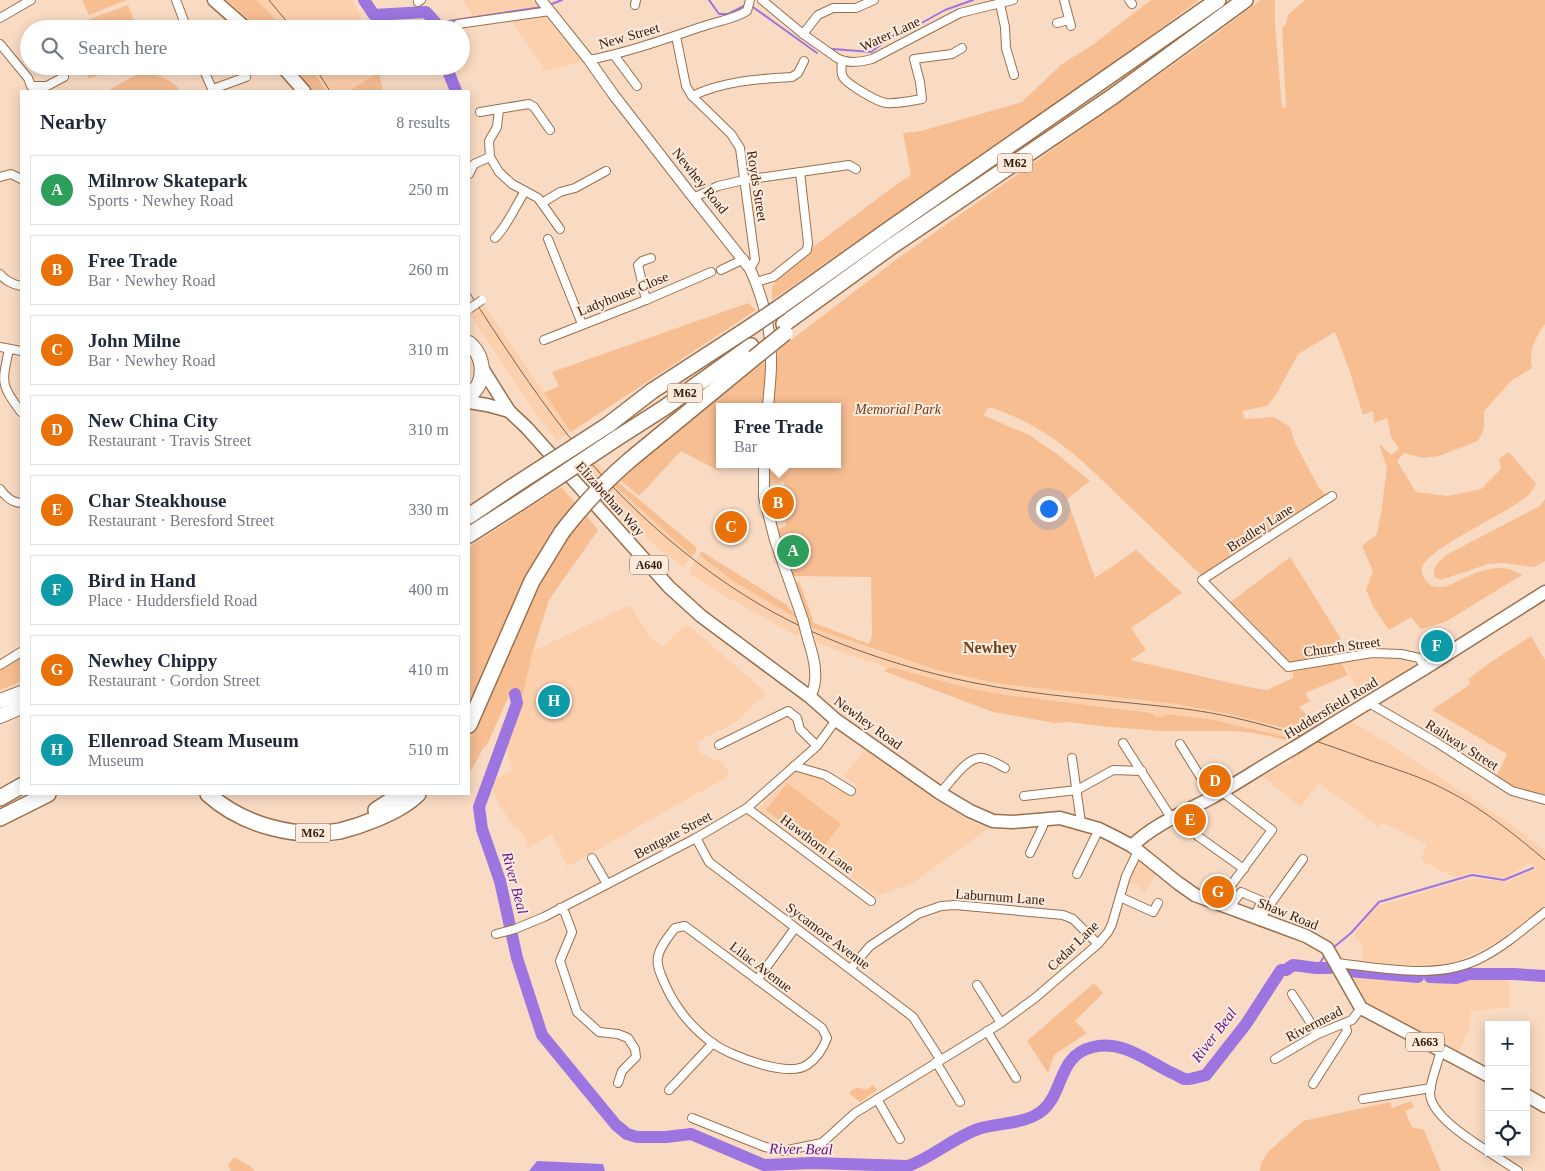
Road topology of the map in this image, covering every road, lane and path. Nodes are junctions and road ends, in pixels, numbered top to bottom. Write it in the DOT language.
graph roads {
  1 [pos="31,0"];
  2 [pos="176,0"];
  3 [pos="214,0"];
  4 [pos="750,0"];
  5 [pos="762,0"];
  6 [pos="874,0"];
  7 [pos="1013,0"];
  8 [pos="1064,0"];
  9 [pos="1218,0"];
  10 [pos="1245,0"];
  11 [pos="1000,4"];
  12 [pos="545,6"];
  13 [pos="0,18"];
  14 [pos="184,20"];
  15 [pos="237,20"];
  16 [pos="470,22"];
  17 [pos="1058,22"];
  18 [pos="803,34"];
  19 [pos="676,36"];
  20 [pos="0,44"];
  21 [pos="962,48"];
  22 [pos="614,55"];
  23 [pos="589,60"];
  24 [pos="804,61"];
  25 [pos="842,61"];
  26 [pos="20,68"];
  27 [pos="26,75"];
  28 [pos="61,75"];
  29 [pos="206,75"];
  30 [pos="290,75"];
  31 [pos="1014,75"];
  32 [pos="246,77"];
  33 [pos="637,86"];
  34 [pos="213,90"];
  35 [pos="303,90"];
  36 [pos="692,96"];
  37 [pos="499,109"];
  38 [pos="480,112"];
  39 [pos="550,130"];
  40 [pos="490,157"];
  41 [pos="856,169"];
  42 [pos="606,171"];
  43 [pos="470,172"];
  44 [pos="800,172"];
  45 [pos="0,177"];
  46 [pos="20,178"];
  47 [pos="744,180"];
  48 [pos="525,191"];
  49 [pos="693,198"];
  50 [pos="542,203"];
  51 [pos="560,229"];
  52 [pos="495,238"];
  53 [pos="548,239"];
  54 [pos="651,258"];
  55 [pos="744,260"];
  56 [pos="750,269"];
  57 [pos="721,270"];
  58 [pos="711,272"];
  59 [pos="0,274"];
  60 [pos="756,282"];
  61 [pos="20,286"];
  62 [pos="482,300"];
  63 [pos="646,300"];
  64 [pos="470,308"];
  65 [pos="582,324"];
  66 [pos="544,340"];
  67 [pos="470,344"];
  68 [pos="0,347"];
  69 [pos="9,349"];
  70 [pos="20,351"];
  71 [pos="753,352"];
  72 [pos="482,368"];
  73 [pos="470,395"];
  74 [pos="470,402"];
  75 [pos="768,403"];
  76 [pos="20,411"];
  77 [pos="509,412"];
  78 [pos="764,468"];
  79 [pos="0,490"];
  80 [pos="502,494"];
  81 [pos="1332,496"];
  82 [pos="20,502"];
  83 [pos="470,510"];
  84 [pos="470,515"];
  85 [pos="470,534"];
  86 [pos="1202,580"];
  87 [pos="1545,592"];
  88 [pos="20,653"];
  89 [pos="0,666"];
  90 [pos="1425,668"];
  91 [pos="20,693"];
  92 [pos="810,697"];
  93 [pos="0,701"];
  94 [pos="1369,703"];
  95 [pos="20,707"];
  96 [pos="0,716"];
  97 [pos="836,720"];
  98 [pos="470,723"];
  99 [pos="1123,743"];
  100 [pos="1180,744"];
  101 [pos="719,746"];
  102 [pos="817,746"];
  103 [pos="1072,758"];
  104 [pos="794,766"];
  105 [pos="1005,768"];
  106 [pos="1142,771"];
  107 [pos="20,787"];
  108 [pos="1076,790"];
  109 [pos="850,791"];
  110 [pos="940,793"];
  111 [pos="1217,794"];
  112 [pos="40,795"];
  113 [pos="46,795"];
  114 [pos="209,795"];
  115 [pos="221,795"];
  116 [pos="399,795"];
  117 [pos="417,795"];
  118 [pos="1024,796"];
  119 [pos="0,798"];
  120 [pos="1545,800"];
  121 [pos="747,808"];
  122 [pos="1174,817"];
  123 [pos="0,818"];
  124 [pos="1044,818"];
  125 [pos="1081,823"];
  126 [pos="1099,829"];
  127 [pos="696,838"];
  128 [pos="1135,848"];
  129 [pos="1030,853"];
  130 [pos="592,858"];
  131 [pos="1303,859"];
  132 [pos="1244,869"];
  133 [pos="1077,874"];
  134 [pos="606,884"];
  135 [pos="1120,898"];
  136 [pos="871,901"];
  137 [pos="1158,903"];
  138 [pos="1224,905"];
  139 [pos="560,908"];
  140 [pos="1545,912"];
  141 [pos="1256,918"];
  142 [pos="795,928"];
  143 [pos="496,934"];
  144 [pos="1098,944"];
  145 [pos="1337,963"];
  146 [pos="851,968"];
  147 [pos="757,980"];
  148 [pos="976,985"];
  149 [pos="1292,994"];
  150 [pos="1361,1008"];
  151 [pos="1001,1023"];
  152 [pos="1345,1023"];
  153 [pos="987,1031"];
  154 [pos="1318,1034"];
  155 [pos="713,1043"];
  156 [pos="1441,1050"];
  157 [pos="1275,1059"];
  158 [pos="938,1060"];
  159 [pos="1485,1074"];
  160 [pos="1016,1078"];
  161 [pos="618,1083"];
  162 [pos="1314,1084"];
  163 [pos="1431,1088"];
  164 [pos="669,1090"];
  165 [pos="1530,1098"];
  166 [pos="876,1099"];
  167 [pos="1363,1099"];
  168 [pos="960,1102"];
  169 [pos="1545,1106"];
  170 [pos="692,1118"];
  171 [pos="900,1140"];
  172 [pos="1485,1149"];
  173 [pos="1495,1156"];
  174 [pos="1518,1171"];
  1 -- 13 [label="street"];
  2 -- 14 [label="street"];
  3 -- 15 [label="main road"];
  4 -- 19 [label="street, New Street"];
  5 -- 18 [label="street"];
  6 -- 18 [label="street"];
  7 -- 11 [label="street, Water Lane"];
  8 -- 17 [label="street"];
  9 -- 80 [label="highway, M62, bridge"];
  10 -- 71 [label="highway, M62"];
  11 -- 25 [label="street, Water Lane"];
  11 -- 31 [label="street"];
  12 -- 16 [label="street"];
  12 -- 23 [label="street, Newhey Road"];
  18 -- 25 [label="street"];
  19 -- 22 [label="street, New Street"];
  19 -- 36 [label="street, Royds Street"];
  20 -- 26 [label="street"];
  21 -- 25 [label="street"];
  22 -- 23 [label="street, New Street"];
  22 -- 33 [label="street"];
  23 -- 49 [label="street, Newhey Road"];
  24 -- 36 [label="street"];
  27 -- 28 [label="street"];
  29 -- 34 [label="street"];
  30 -- 35 [label="main road"];
  32 -- 34 [label="street"];
  36 -- 47 [label="street, Royds Street"];
  37 -- 38 [label="street"];
  37 -- 39 [label="street"];
  37 -- 40 [label="street"];
  40 -- 43 [label="street"];
  40 -- 48 [label="street"];
  41 -- 44 [label="street"];
  42 -- 50 [label="street"];
  44 -- 47 [label="street"];
  44 -- 60 [label="street"];
  45 -- 46 [label="street"];
  47 -- 49 [label="street"];
  47 -- 56 [label="street, Royds Street"];
  48 -- 50 [label="street"];
  48 -- 52 [label="street"];
  49 -- 55 [label="street, Newhey Road"];
  50 -- 51 [label="street"];
  53 -- 65 [label="street"];
  54 -- 63 [label="street"];
  55 -- 56 [label="street, Newhey Road"];
  55 -- 57 [label="street"];
  56 -- 60 [label="street, Newhey Road"];
  58 -- 63 [label="street, Ladyhouse Close"];
  59 -- 61 [label="street"];
  60 -- 75 [label="street, Newhey Road"];
  62 -- 64 [label="street, bridge"];
  63 -- 65 [label="street, Ladyhouse Close"];
  65 -- 66 [label="street, Ladyhouse Close"];
  67 -- 72 [label="highway, A640"];
  68 -- 69 [label="street"];
  69 -- 70 [label="street"];
  69 -- 76 [label="street"];
  71 -- 85 [label="highway, M62, bridge"];
  71 -- 98 [label="highway, M62, bridge"];
  72 -- 73 [label="highway"];
  72 -- 77 [label="main road, Elizabethan Way / A640"];
  74 -- 77 [label="main road, Elizabethan Way / A640"];
  77 -- 92 [label="main road, Elizabethan Way / A640"];
  78 -- 92 [label="street, bridge"];
  79 -- 82 [label="street"];
  80 -- 83 [label="highway, M62"];
  80 -- 84 [label="highway, M62"];
  81 -- 86 [label="street, Bradley Lane"];
  86 -- 90 [label="street, Church Street"];
  87 -- 90 [label="main road, Huddersfield Road"];
  88 -- 89 [label="street"];
  90 -- 94 [label="main road, Huddersfield Road"];
  91 -- 93 [label="highway"];
  92 -- 97 [label="main road, Newhey Road / A640"];
  94 -- 111 [label="main road, Huddersfield Road, bridge"];
  94 -- 120 [label="street, Railway Street"];
  95 -- 96 [label="highway"];
  97 -- 102 [label="street, Bentgate Street"];
  97 -- 110 [label="main road, Newhey Road / A640"];
  99 -- 106 [label="street"];
  100 -- 111 [label="street"];
  101 -- 102 [label="street"];
  102 -- 104 [label="street, Bentgate Street"];
  103 -- 108 [label="street"];
  104 -- 109 [label="street"];
  104 -- 121 [label="street, Bentgate Street"];
  105 -- 110 [label="street"];
  106 -- 108 [label="street"];
  106 -- 122 [label="street"];
  107 -- 119 [label="highway"];
  108 -- 118 [label="street"];
  108 -- 125 [label="street"];
  110 -- 124 [label="main road, Newhey Road / A640"];
  111 -- 122 [label="main road, Huddersfield Road"];
  111 -- 132 [label="street"];
  112 -- 123 [label="highway"];
  113 -- 123 [label="highway"];
  114 -- 117 [label="highway, M62"];
  115 -- 116 [label="highway, M62"];
  121 -- 127 [label="street, Bentgate Street"];
  121 -- 136 [label="street, Hawthorn Lane"];
  122 -- 128 [label="main road, Huddersfield Road"];
  122 -- 132 [label="street"];
  124 -- 125 [label="main road, Newhey Road / A640"];
  124 -- 129 [label="street"];
  125 -- 126 [label="main road, Newhey Road / A640"];
  126 -- 128 [label="main road, Newhey Road / A640"];
  126 -- 133 [label="street"];
  127 -- 134 [label="street, Bentgate Street"];
  127 -- 142 [label="street, Sycamore Avenue"];
  128 -- 135 [label="street, Cedar Lane"];
  128 -- 138 [label="main road, Shaw Road"];
  130 -- 134 [label="street"];
  131 -- 141 [label="street"];
  132 -- 138 [label="street"];
  134 -- 139 [label="street, Bentgate Street"];
  135 -- 137 [label="street"];
  135 -- 144 [label="street, Cedar Lane"];
  138 -- 141 [label="main road, Shaw Road"];
  138 -- 141 [label="street"];
  139 -- 143 [label="street, Bentgate Street"];
  139 -- 161 [label="street"];
  140 -- 145 [label="street"];
  141 -- 145 [label="main road, Shaw Road"];
  142 -- 146 [label="street, Sycamore Avenue"];
  142 -- 147 [label="street"];
  144 -- 146 [label="street, Laburnum Lane"];
  144 -- 151 [label="street, Cedar Lane"];
  145 -- 150 [label="main road, Shaw Road"];
  146 -- 158 [label="street, Sycamore Avenue"];
  147 -- 155 [label="street, Lilac Avenue"];
  147 -- 155 [label="street, Lilac Avenue"];
  148 -- 151 [label="street"];
  149 -- 154 [label="street"];
  150 -- 152 [label="street, Rivermead"];
  150 -- 156 [label="main road, A663"];
  151 -- 153 [label="street, Cedar Lane"];
  152 -- 154 [label="street, Rivermead"];
  152 -- 162 [label="street"];
  153 -- 158 [label="street, Cedar Lane"];
  153 -- 160 [label="street"];
  154 -- 157 [label="street, Rivermead"];
  155 -- 164 [label="street"];
  156 -- 159 [label="main road, A663"];
  156 -- 163 [label="street"];
  158 -- 166 [label="street, Cedar Lane"];
  158 -- 168 [label="street, Sycamore Avenue"];
  163 -- 167 [label="street"];
  163 -- 172 [label="street"];
  165 -- 169 [label="main road"];
  166 -- 170 [label="street, Cedar Lane"];
  166 -- 171 [label="street"];
  173 -- 174 [label="street"];
}
